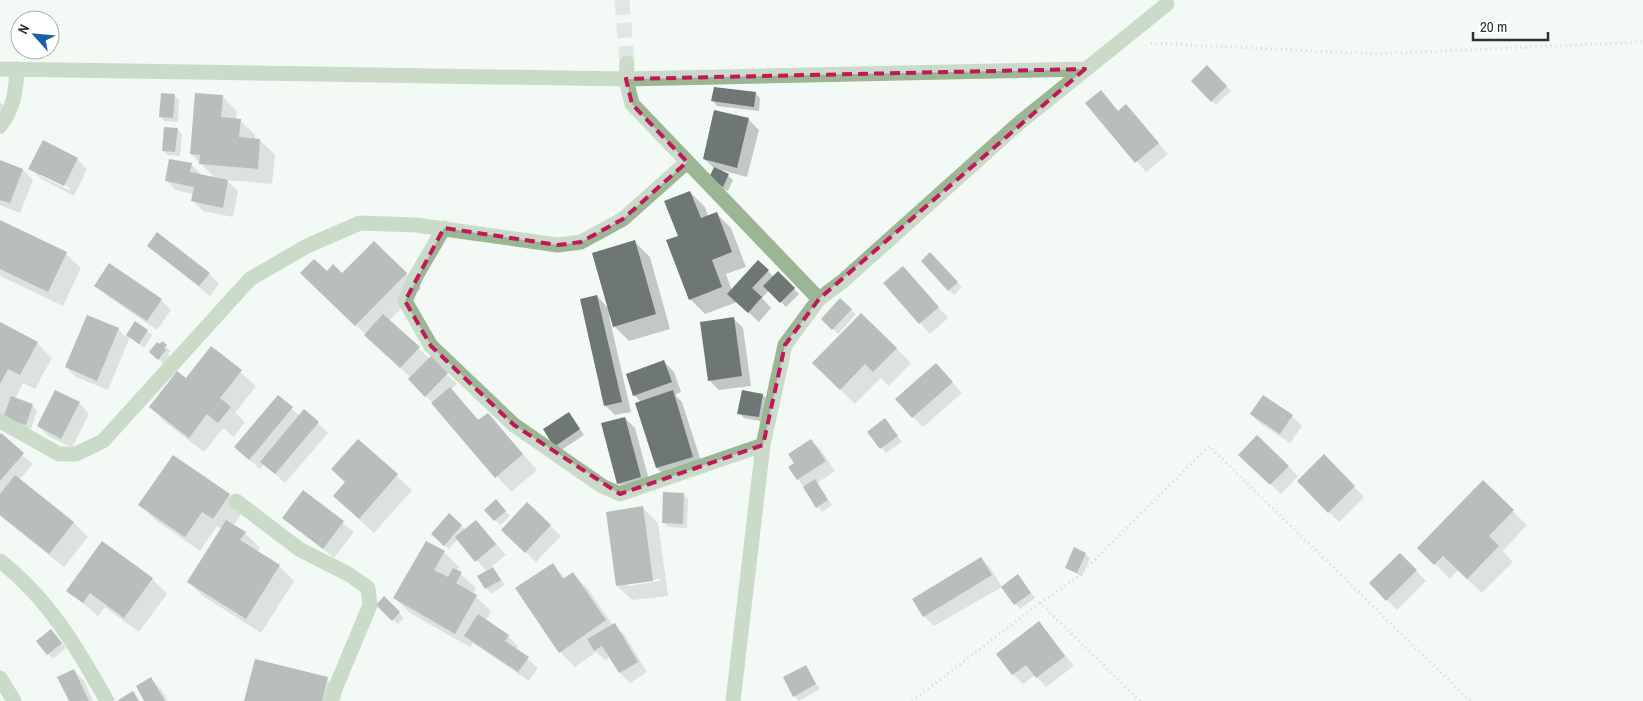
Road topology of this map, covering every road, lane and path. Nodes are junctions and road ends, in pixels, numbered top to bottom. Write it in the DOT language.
graph roads {
  1 [pos="1167,4"];
  2 [pos="1120,41"];
  3 [pos="1643,42"];
  4 [pos="627,63"];
  5 [pos="0,69"];
  6 [pos="17,69"];
  7 [pos="1085,69"];
  8 [pos="626,79"];
  9 [pos="0,126"];
  10 [pos="687,162"];
  11 [pos="444,228"];
  12 [pos="819,299"];
  13 [pos="0,421"];
  14 [pos="763,444"];
  15 [pos="236,500"];
  16 [pos="0,561"];
  17 [pos="1040,603"];
  18 [pos="0,678"];
  19 [pos="14,701"];
  20 [pos="107,701"];
  21 [pos="330,701"];
  22 [pos="733,701"];
  23 [pos="912,701"];
  24 [pos="1140,701"];
  25 [pos="1470,701"];
  1 -- 2 [label="street"];
  2 -- 3 [label="path"];
  2 -- 7 [label="street"];
  4 -- 8 [label="street"];
  5 -- 6 [label="street"];
  6 -- 8 [label="street"];
  6 -- 9 [label="street"];
  7 -- 8 [label="street"];
  7 -- 12 [label="street"];
  8 -- 10 [label="street"];
  10 -- 11 [label="street"];
  10 -- 12 [label="street"];
  11 -- 13 [label="street"];
  11 -- 14 [label="street"];
  12 -- 14 [label="street"];
  14 -- 22 [label="street"];
  15 -- 21 [label="street"];
  16 -- 20 [label="street"];
  17 -- 23 [label="path"];
  17 -- 24 [label="path"];
  17 -- 25 [label="path"];
  18 -- 19 [label="street"];
}
